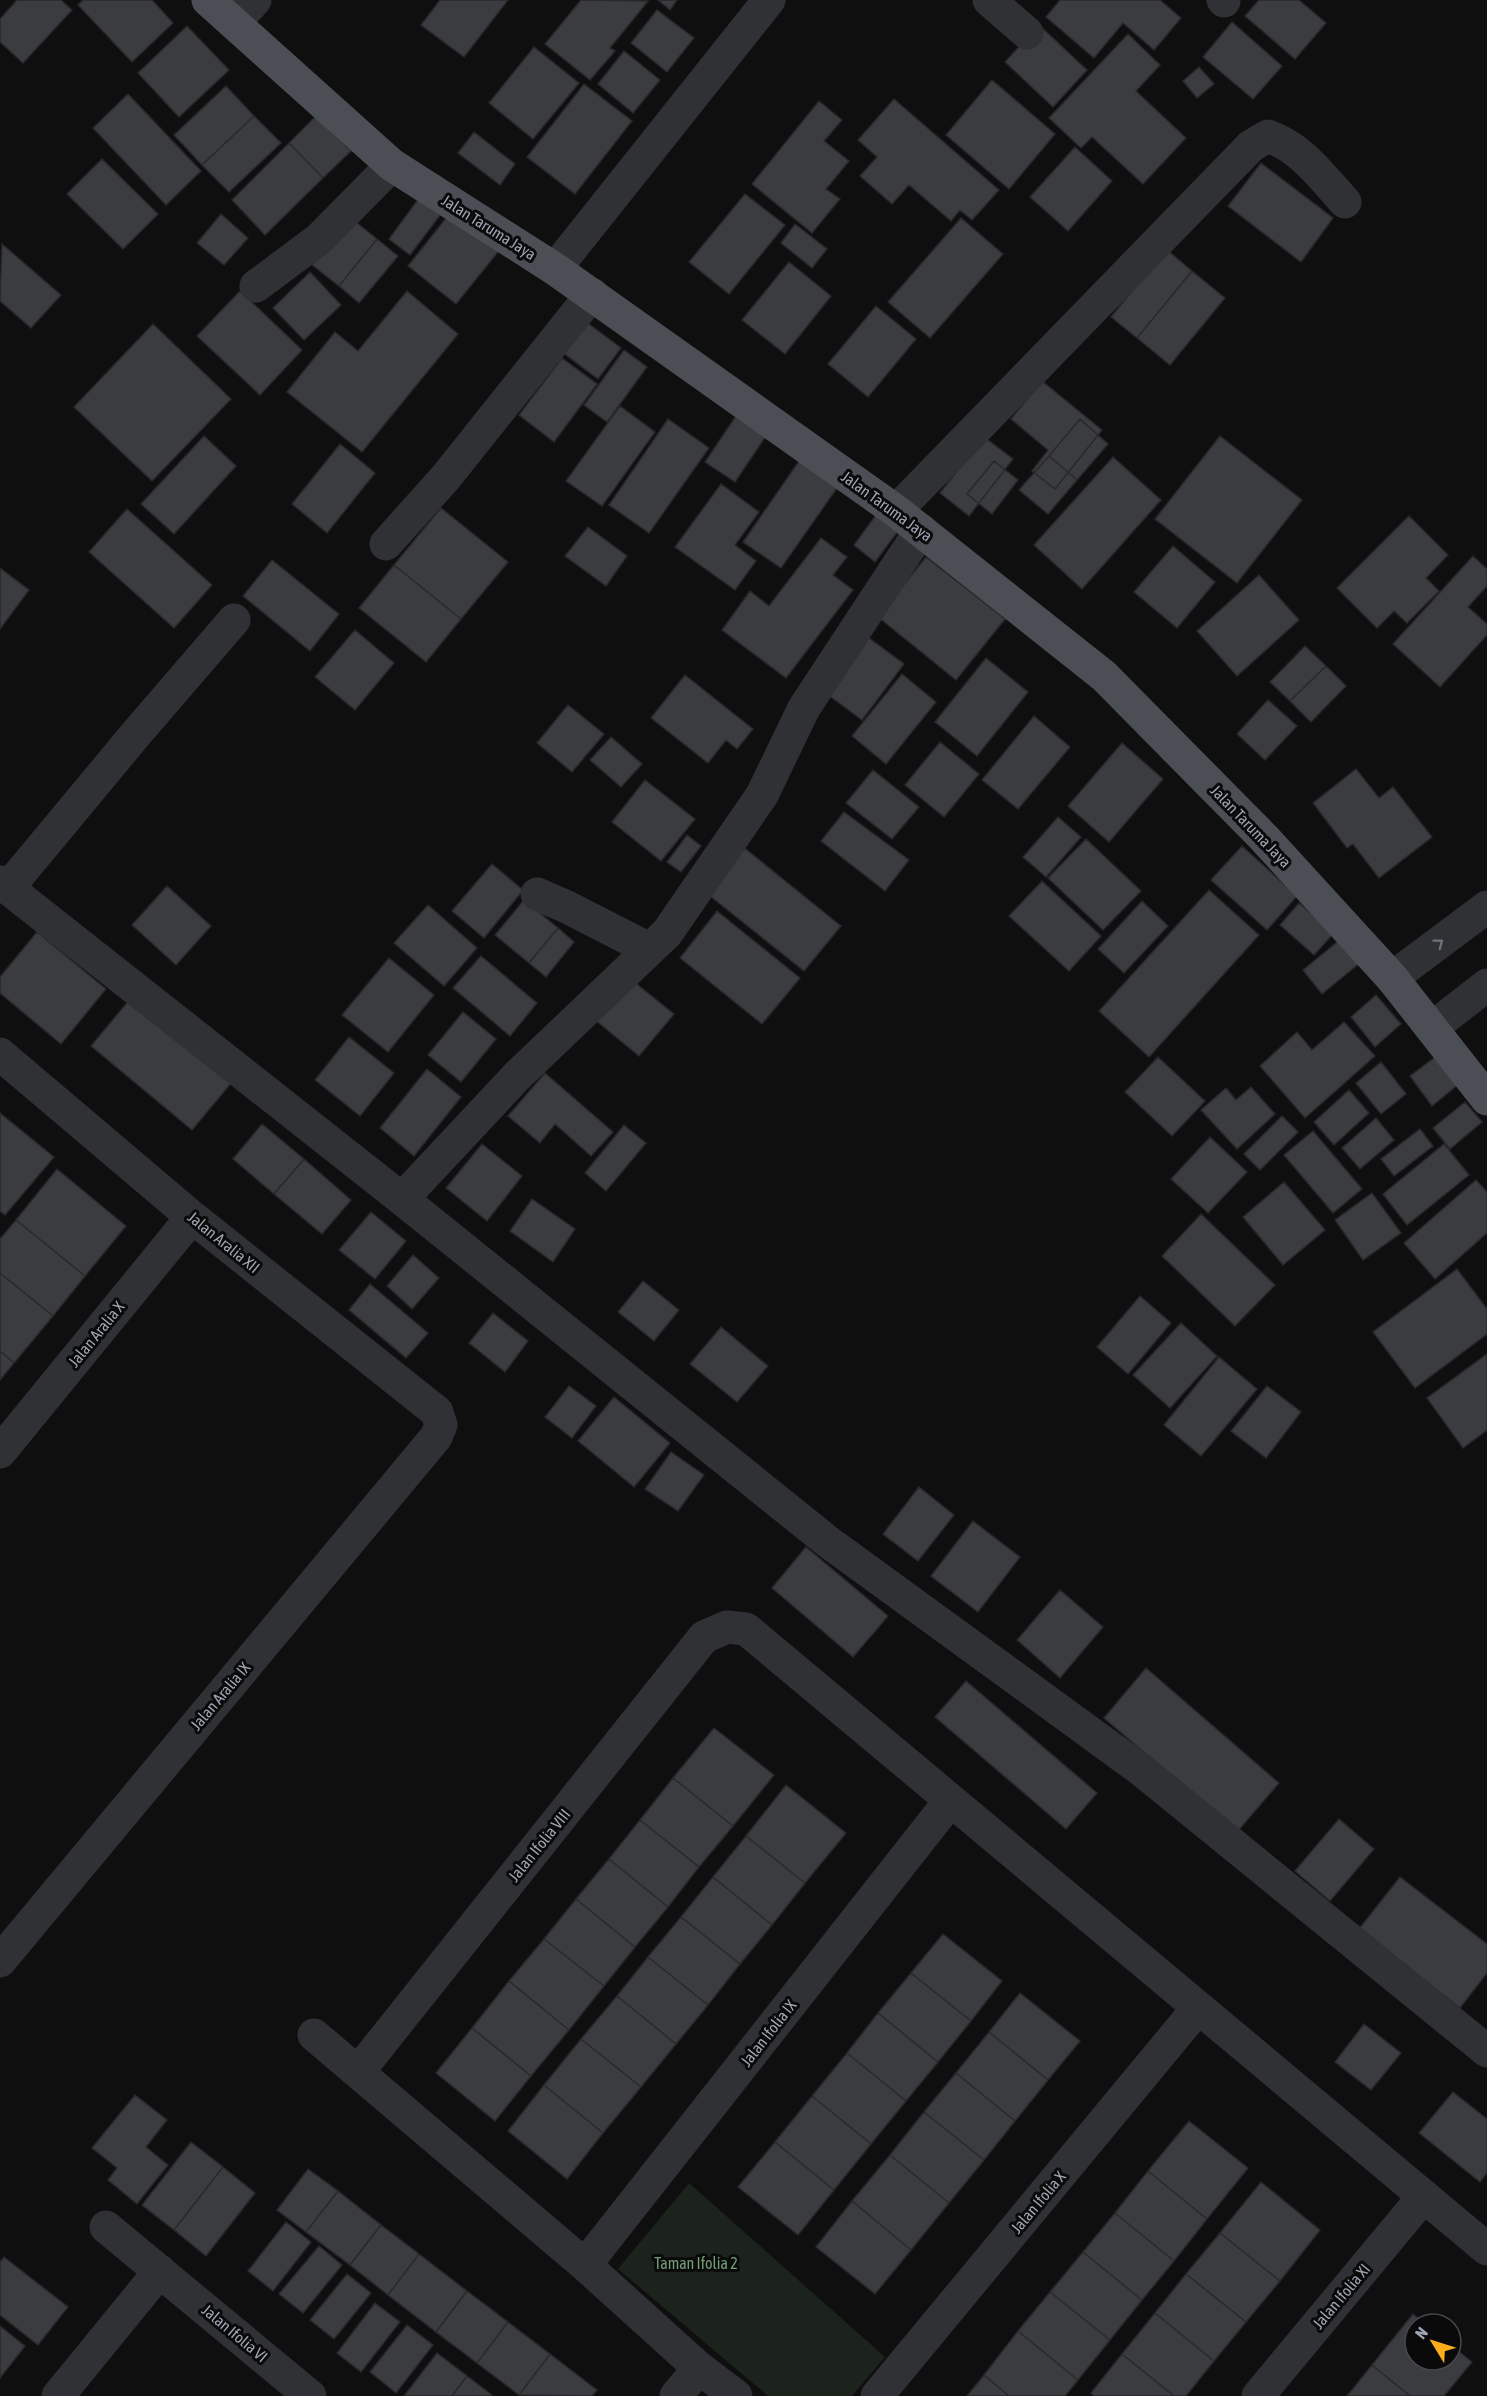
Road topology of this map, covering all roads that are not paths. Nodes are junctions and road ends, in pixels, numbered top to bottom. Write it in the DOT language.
graph roads {
  1 [pos="208,0"];
  2 [pos="769,0"];
  3 [pos="989,0"];
  4 [pos="244,12"];
  5 [pos="1027,33"];
  6 [pos="392,165"];
  7 [pos="1345,202"];
  8 [pos="555,268"];
  9 [pos="256,286"];
  10 [pos="592,294"];
  11 [pos="908,520"];
  12 [pos="386,544"];
  13 [pos="234,620"];
  14 [pos="4,885"];
  15 [pos="537,894"];
  16 [pos="1487,907"];
  17 [pos="649,949"];
  18 [pos="1392,978"];
  19 [pos="1487,985"];
  20 [pos="1433,1027"];
  21 [pos="0,1054"];
  22 [pos="1487,1099"];
  23 [pos="402,1198"];
  24 [pos="192,1217"];
  25 [pos="440,1432"];
  26 [pos="0,1452"];
  27 [pos="950,1801"];
  28 [pos="0,1960"];
  29 [pos="1198,2008"];
  30 [pos="314,2035"];
  31 [pos="1487,2051"];
  32 [pos="358,2072"];
  33 [pos="1424,2196"];
  34 [pos="106,2227"];
  35 [pos="1487,2249"];
  36 [pos="585,2265"];
  37 [pos="160,2271"];
  38 [pos="699,2368"];
  39 [pos="58,2396"];
  40 [pos="310,2396"];
  41 [pos="676,2396"];
  42 [pos="736,2396"];
  43 [pos="877,2396"];
  44 [pos="1258,2396"];
  1 -- 4 [label="main road, Jalan Taruma Jaya"];
  2 -- 8 [label="street"];
  3 -- 5 [label="street"];
  4 -- 6 [label="main road, Jalan Taruma Jaya"];
  6 -- 8 [label="main road, Jalan Taruma Jaya"];
  6 -- 9 [label="street"];
  7 -- 11 [label="street"];
  8 -- 10 [label="main road, Jalan Taruma Jaya"];
  10 -- 11 [label="main road, Jalan Taruma Jaya"];
  10 -- 12 [label="street"];
  11 -- 17 [label="street"];
  11 -- 18 [label="main road, Jalan Taruma Jaya"];
  13 -- 14 [label="street"];
  14 -- 23 [label="street"];
  15 -- 17 [label="street"];
  18 -- 16 [label="street, one-way"];
  17 -- 23 [label="street"];
  18 -- 20 [label="main road, Jalan Taruma Jaya"];
  19 -- 20 [label="street"];
  20 -- 22 [label="main road, Jalan Taruma Jaya"];
  21 -- 24 [label="street, Jalan Aralia XII"];
  23 -- 31 [label="street"];
  24 -- 25 [label="street, Jalan Aralia XII"];
  24 -- 26 [label="street, Jalan Aralia X"];
  25 -- 28 [label="street, Jalan Aralia IX"];
  27 -- 29 [label="street"];
  27 -- 32 [label="street, Jalan Ifolia VIII"];
  27 -- 36 [label="street, Jalan Ifolia IX"];
  29 -- 33 [label="street"];
  29 -- 43 [label="street, Jalan Ifolia X"];
  30 -- 32 [label="street"];
  32 -- 36 [label="street"];
  33 -- 35 [label="street"];
  33 -- 44 [label="street, Jalan Ifolia XI"];
  34 -- 37 [label="street, Jalan Ifolia VI"];
  36 -- 38 [label="street"];
  37 -- 39 [label="street"];
  37 -- 40 [label="street, Jalan Ifolia VI"];
  38 -- 41 [label="street"];
  38 -- 42 [label="street"];
}
